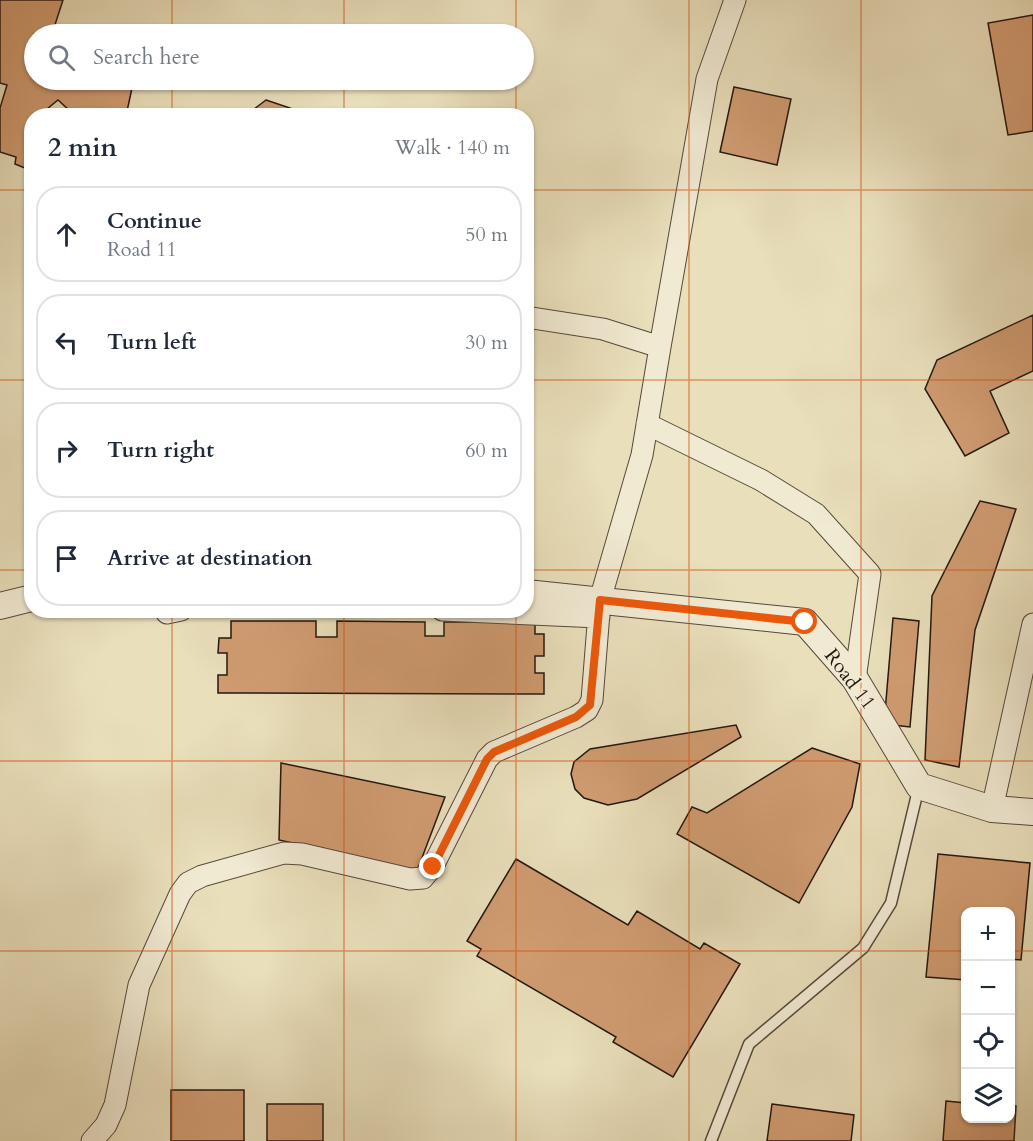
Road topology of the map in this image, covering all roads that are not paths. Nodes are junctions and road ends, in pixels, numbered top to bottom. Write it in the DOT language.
graph roads {
  1 [pos="735,0"];
  2 [pos="534,318"];
  3 [pos="660,347"];
  4 [pos="647,424"];
  5 [pos="534,595"];
  6 [pos="24,600"];
  7 [pos="0,606"];
  8 [pos="600,608"];
  9 [pos="534,609"];
  10 [pos="1033,624"];
  11 [pos="855,679"];
  12 [pos="919,786"];
  13 [pos="992,809"];
  14 [pos="1033,812"];
  15 [pos="92,1141"];
  16 [pos="711,1141"];
  1 -- 3 [label="street"];
  2 -- 3 [label="street"];
  3 -- 4 [label="street"];
  4 -- 8 [label="street"];
  4 -- 11 [label="street"];
  5 -- 8 [label="street, Road 11"];
  6 -- 7 [label="street"];
  8 -- 9 [label="street"];
  8 -- 11 [label="street, Road 11"];
  8 -- 15 [label="street"];
  10 -- 13 [label="street"];
  11 -- 12 [label="street, Road 11"];
  12 -- 13 [label="street"];
  12 -- 16 [label="lane"];
  13 -- 14 [label="street"];
}
